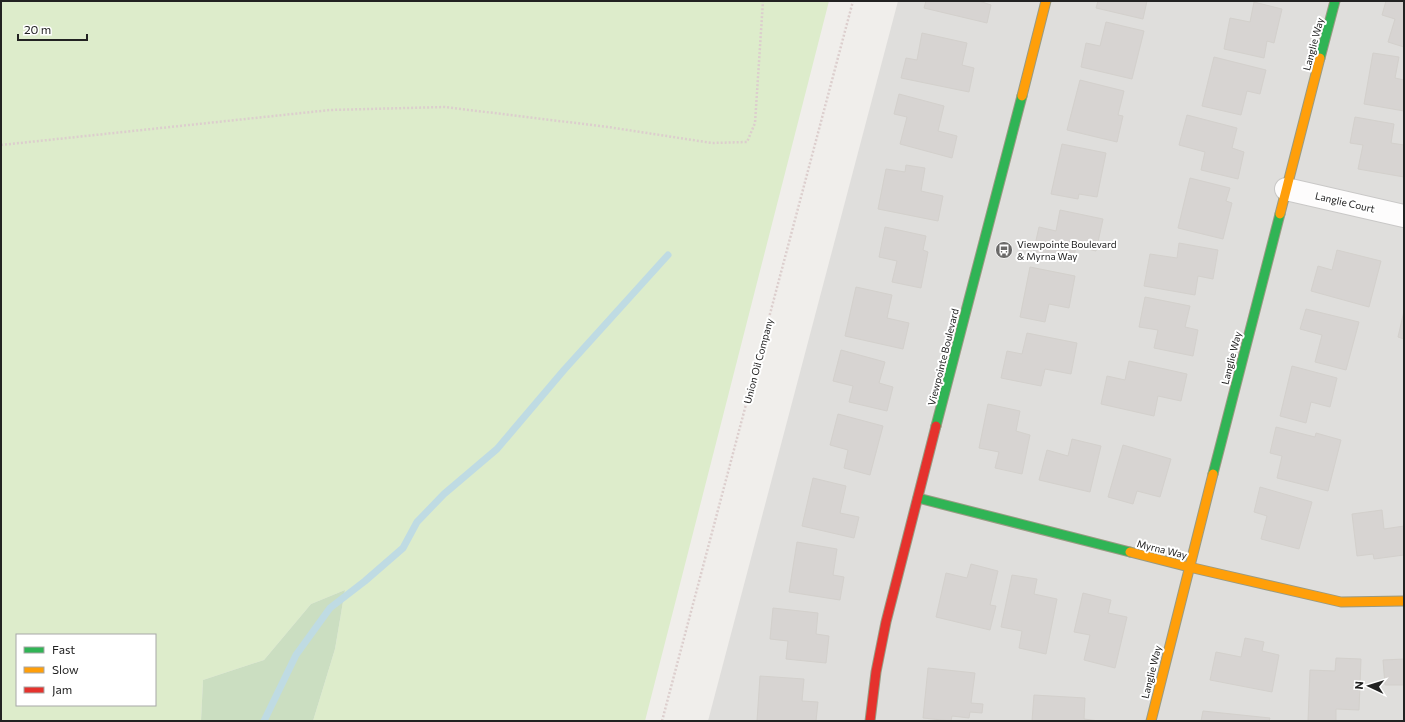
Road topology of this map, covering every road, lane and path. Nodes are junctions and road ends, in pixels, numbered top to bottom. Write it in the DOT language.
graph roads {
  1 [pos="763,1"];
  2 [pos="853,1"];
  3 [pos="1046,1"];
  4 [pos="1335,1"];
  5 [pos="1,145"];
  6 [pos="1286,189"];
  7 [pos="1404,216"];
  8 [pos="918,498"];
  9 [pos="1189,567"];
  10 [pos="1404,601"];
  11 [pos="662,721"];
  12 [pos="870,721"];
  13 [pos="1151,721"];
  1 -- 5 [label="path"];
  2 -- 11 [label="path, Union Oil Company"];
  3 -- 8 [label="street, Viewpointe Boulevard"];
  4 -- 6 [label="street, Langlie Way"];
  6 -- 7 [label="street, Langlie Court"];
  6 -- 9 [label="street, Langlie Way"];
  8 -- 9 [label="street, Myrna Way"];
  8 -- 12 [label="street, Viewpointe Boulevard"];
  9 -- 10 [label="street, Myrna Way"];
  9 -- 13 [label="street, Langlie Way"];
}
